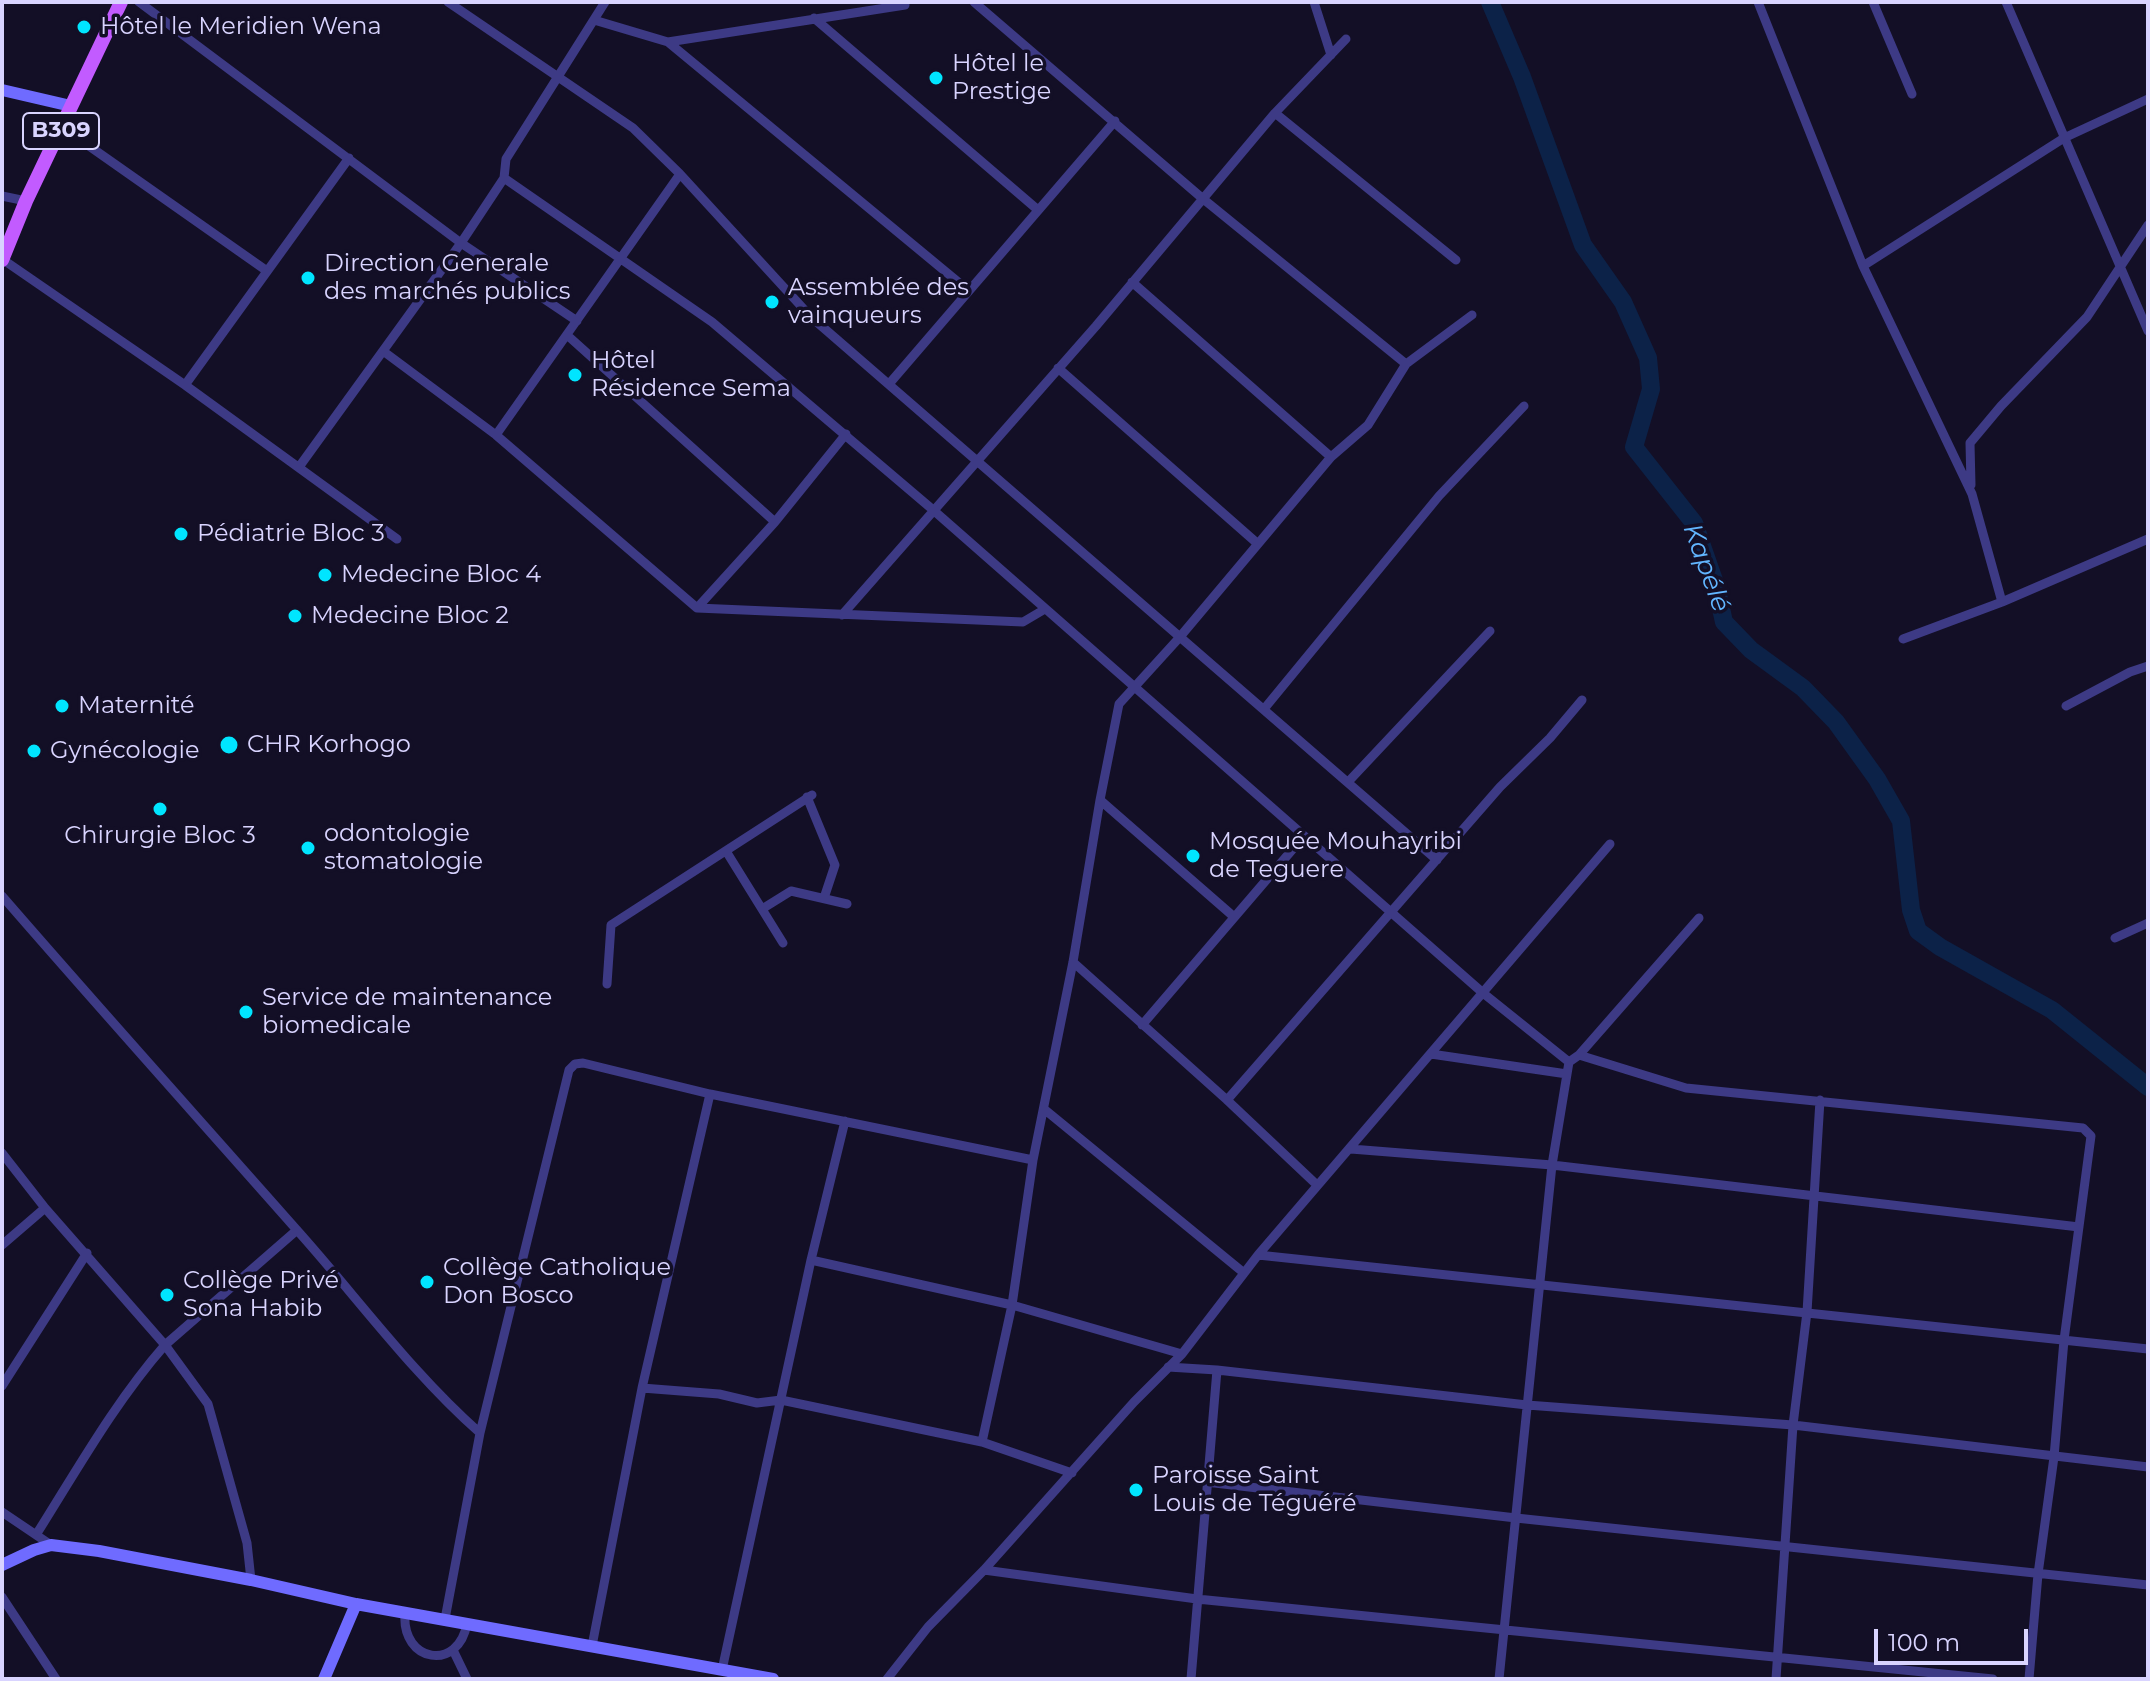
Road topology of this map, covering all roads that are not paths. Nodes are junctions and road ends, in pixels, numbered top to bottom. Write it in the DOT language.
graph roads {
  1 [pos="121,2"];
  2 [pos="139,2"];
  3 [pos="448,2"];
  4 [pos="605,2"];
  5 [pos="900,2"];
  6 [pos="974,2"];
  7 [pos="1314,2"];
  8 [pos="1758,2"];
  9 [pos="1873,2"];
  10 [pos="2006,2"];
  11 [pos="814,18"];
  12 [pos="594,20"];
  13 [pos="1346,39"];
  14 [pos="668,42"];
  15 [pos="1331,55"];
  16 [pos="558,78"];
  17 [pos="2,90"];
  18 [pos="1912,94"];
  19 [pos="2148,99"];
  20 [pos="71,106"];
  21 [pos="1275,113"];
  22 [pos="1115,121"];
  23 [pos="62,127"];
  24 [pos="2064,138"];
  25 [pos="349,158"];
  26 [pos="680,174"];
  27 [pos="504,178"];
  28 [pos="2,196"];
  29 [pos="1202,198"];
  30 [pos="26,201"];
  31 [pos="1038,210"];
  32 [pos="2148,225"];
  33 [pos="461,243"];
  34 [pos="621,258"];
  35 [pos="2,260"];
  36 [pos="1456,260"];
  37 [pos="1863,266"];
  38 [pos="2120,267"];
  39 [pos="267,271"];
  40 [pos="1132,282"];
  41 [pos="969,291"];
  42 [pos="1472,315"];
  43 [pos="577,321"];
  44 [pos="2148,331"];
  45 [pos="567,335"];
  46 [pos="383,351"];
  47 [pos="1406,364"];
  48 [pos="1058,368"];
  49 [pos="889,384"];
  50 [pos="185,385"];
  51 [pos="1524,406"];
  52 [pos="846,434"];
  53 [pos="496,435"];
  54 [pos="1331,457"];
  55 [pos="976,461"];
  56 [pos="299,467"];
  57 [pos="1972,494"];
  58 [pos="932,509"];
  59 [pos="775,522"];
  60 [pos="397,539"];
  61 [pos="2148,539"];
  62 [pos="1258,544"];
  63 [pos="2002,602"];
  64 [pos="697,608"];
  65 [pos="1045,609"];
  66 [pos="842,615"];
  67 [pos="1490,631"];
  68 [pos="1179,638"];
  69 [pos="1903,639"];
  70 [pos="2148,666"];
  71 [pos="1136,687"];
  72 [pos="1582,700"];
  73 [pos="2066,706"];
  74 [pos="1264,709"];
  75 [pos="1349,781"];
  76 [pos="1100,800"];
  77 [pos="1304,836"];
  78 [pos="1610,844"];
  79 [pos="726,851"];
  80 [pos="1437,860"];
  81 [pos="2,896"];
  82 [pos="824,898"];
  83 [pos="847,904"];
  84 [pos="762,909"];
  85 [pos="1390,913"];
  86 [pos="1233,916"];
  87 [pos="1699,918"];
  88 [pos="2148,923"];
  89 [pos="2115,938"];
  90 [pos="783,943"];
  91 [pos="1073,962"];
  92 [pos="607,984"];
  93 [pos="1483,993"];
  94 [pos="1142,1025"];
  95 [pos="1431,1054"];
  96 [pos="1579,1055"];
  97 [pos="1569,1062"];
  98 [pos="1567,1074"];
  99 [pos="710,1094"];
  100 [pos="1227,1100"];
  101 [pos="1820,1100"];
  102 [pos="1044,1109"];
  103 [pos="845,1121"];
  104 [pos="1351,1149"];
  105 [pos="2,1153"];
  106 [pos="1033,1160"];
  107 [pos="1552,1165"];
  108 [pos="1317,1185"];
  109 [pos="1816,1195"];
  110 [pos="45,1208"];
  111 [pos="2079,1227"];
  112 [pos="297,1230"];
  113 [pos="2,1245"];
  114 [pos="87,1253"];
  115 [pos="1258,1255"];
  116 [pos="811,1260"];
  117 [pos="1244,1273"];
  118 [pos="1539,1285"];
  119 [pos="1012,1305"];
  120 [pos="1807,1312"];
  121 [pos="2064,1340"];
  122 [pos="165,1345"];
  123 [pos="2148,1349"];
  124 [pos="1182,1354"];
  125 [pos="1168,1367"];
  126 [pos="1217,1370"];
  127 [pos="2,1386"];
  128 [pos="642,1388"];
  129 [pos="781,1400"];
  130 [pos="1527,1405"];
  131 [pos="1793,1425"];
  132 [pos="480,1433"];
  133 [pos="982,1442"];
  134 [pos="2054,1457"];
  135 [pos="2148,1467"];
  136 [pos="1072,1473"];
  137 [pos="1206,1482"];
  138 [pos="2,1512"];
  139 [pos="1516,1518"];
  140 [pos="36,1535"];
  141 [pos="51,1545"];
  142 [pos="1784,1546"];
  143 [pos="2,1565"];
  144 [pos="984,1570"];
  145 [pos="2038,1574"];
  146 [pos="251,1580"];
  147 [pos="2148,1585"];
  148 [pos="2,1597"];
  149 [pos="1197,1599"];
  150 [pos="356,1604"];
  151 [pos="405,1613"];
  152 [pos="445,1619"];
  153 [pos="467,1623"];
  154 [pos="1504,1630"];
  155 [pos="592,1646"];
  156 [pos="453,1650"];
  157 [pos="1778,1658"];
  158 [pos="722,1670"];
  159 [pos="56,1679"];
  160 [pos="324,1679"];
  161 [pos="467,1679"];
  162 [pos="773,1679"];
  163 [pos="887,1679"];
  164 [pos="1191,1679"];
  165 [pos="1499,1679"];
  166 [pos="1776,1679"];
  167 [pos="1993,1679"];
  168 [pos="2029,1679"];
  1 -- 20 [label="main road, B309"];
  2 -- 25 [label="street"];
  3 -- 16 [label="street"];
  4 -- 12 [label="street"];
  5 -- 11 [label="street"];
  6 -- 22 [label="street"];
  7 -- 15 [label="street"];
  8 -- 37 [label="street"];
  9 -- 18 [label="street"];
  10 -- 24 [label="street"];
  11 -- 14 [label="street"];
  11 -- 31 [label="street"];
  12 -- 14 [label="street"];
  12 -- 16 [label="street"];
  13 -- 15 [label="street"];
  14 -- 41 [label="street"];
  15 -- 21 [label="street"];
  16 -- 26 [label="street"];
  16 -- 27 [label="street"];
  17 -- 20 [label="street"];
  19 -- 24 [label="street"];
  20 -- 23 [label="main road, B309"];
  21 -- 29 [label="street"];
  21 -- 36 [label="street"];
  22 -- 29 [label="street"];
  22 -- 31 [label="street"];
  23 -- 30 [label="main road, B309"];
  23 -- 39 [label="street"];
  24 -- 37 [label="street"];
  24 -- 38 [label="street"];
  25 -- 33 [label="street"];
  25 -- 39 [label="street"];
  26 -- 34 [label="street"];
  26 -- 49 [label="street"];
  27 -- 33 [label="street"];
  27 -- 34 [label="street"];
  28 -- 30 [label="street"];
  29 -- 40 [label="street"];
  29 -- 47 [label="street"];
  30 -- 35 [label="main road, B309"];
  31 -- 41 [label="street"];
  32 -- 38 [label="street"];
  33 -- 43 [label="street"];
  33 -- 46 [label="street"];
  34 -- 43 [label="street"];
  34 -- 52 [label="street"];
  35 -- 50 [label="street"];
  37 -- 57 [label="street"];
  38 -- 44 [label="street"];
  38 -- 57 [label="street"];
  39 -- 50 [label="street"];
  40 -- 48 [label="street"];
  40 -- 54 [label="street"];
  41 -- 49 [label="street"];
  42 -- 47 [label="street"];
  43 -- 45 [label="street"];
  45 -- 53 [label="street"];
  45 -- 59 [label="street"];
  46 -- 53 [label="street"];
  46 -- 56 [label="street"];
  47 -- 54 [label="street"];
  48 -- 55 [label="street"];
  48 -- 62 [label="street"];
  49 -- 55 [label="street"];
  50 -- 56 [label="street"];
  51 -- 74 [label="street"];
  52 -- 58 [label="street"];
  52 -- 59 [label="street"];
  53 -- 64 [label="street"];
  54 -- 62 [label="street"];
  55 -- 58 [label="street"];
  55 -- 68 [label="street"];
  56 -- 60 [label="street"];
  57 -- 63 [label="street"];
  58 -- 65 [label="street"];
  58 -- 66 [label="street"];
  59 -- 64 [label="street"];
  61 -- 63 [label="street"];
  62 -- 68 [label="street"];
  63 -- 69 [label="street"];
  64 -- 66 [label="street"];
  65 -- 66 [label="street"];
  65 -- 71 [label="street"];
  67 -- 75 [label="street"];
  68 -- 71 [label="street"];
  68 -- 74 [label="street"];
  70 -- 73 [label="street"];
  71 -- 76 [label="street"];
  71 -- 77 [label="street"];
  72 -- 80 [label="street"];
  74 -- 75 [label="street"];
  75 -- 80 [label="street"];
  76 -- 86 [label="street"];
  76 -- 91 [label="street"];
  77 -- 85 [label="street"];
  77 -- 86 [label="street"];
  78 -- 93 [label="street"];
  79 -- 82 [label="street"];
  79 -- 84 [label="street"];
  79 -- 92 [label="street"];
  80 -- 85 [label="street"];
  81 -- 112 [label="street"];
  82 -- 83 [label="street"];
  82 -- 84 [label="street"];
  84 -- 90 [label="street"];
  85 -- 93 [label="street"];
  85 -- 100 [label="street"];
  86 -- 94 [label="street"];
  87 -- 96 [label="street"];
  88 -- 89 [label="street"];
  91 -- 94 [label="street"];
  91 -- 102 [label="street"];
  93 -- 95 [label="street"];
  93 -- 97 [label="street"];
  94 -- 100 [label="street"];
  95 -- 98 [label="street"];
  95 -- 104 [label="street"];
  96 -- 97 [label="street"];
  96 -- 101 [label="street"];
  97 -- 98 [label="street"];
  98 -- 107 [label="street"];
  99 -- 103 [label="street"];
  99 -- 128 [label="street"];
  99 -- 132 [label="street"];
  100 -- 108 [label="street"];
  101 -- 109 [label="street"];
  101 -- 111 [label="street"];
  102 -- 106 [label="street"];
  102 -- 117 [label="street"];
  103 -- 106 [label="street"];
  103 -- 116 [label="street"];
  104 -- 107 [label="street"];
  104 -- 108 [label="street"];
  105 -- 110 [label="street"];
  106 -- 119 [label="street"];
  107 -- 109 [label="street"];
  107 -- 118 [label="street"];
  108 -- 115 [label="street"];
  109 -- 111 [label="street"];
  109 -- 120 [label="street"];
  110 -- 113 [label="street"];
  110 -- 114 [label="street"];
  111 -- 121 [label="street"];
  112 -- 122 [label="street"];
  112 -- 132 [label="street"];
  114 -- 122 [label="street"];
  114 -- 127 [label="street"];
  115 -- 117 [label="street"];
  115 -- 118 [label="street"];
  116 -- 119 [label="street"];
  116 -- 129 [label="street"];
  117 -- 124 [label="street"];
  118 -- 120 [label="street"];
  118 -- 130 [label="street"];
  119 -- 124 [label="street"];
  119 -- 133 [label="street"];
  120 -- 121 [label="street"];
  120 -- 131 [label="street"];
  121 -- 123 [label="street"];
  121 -- 134 [label="street"];
  122 -- 140 [label="street"];
  122 -- 146 [label="street"];
  124 -- 125 [label="street"];
  125 -- 126 [label="street"];
  125 -- 136 [label="street"];
  126 -- 130 [label="street"];
  126 -- 137 [label="street"];
  128 -- 129 [label="street"];
  128 -- 155 [label="street"];
  129 -- 133 [label="street"];
  129 -- 158 [label="street"];
  130 -- 131 [label="street"];
  130 -- 139 [label="street"];
  131 -- 134 [label="street"];
  131 -- 142 [label="street"];
  132 -- 152 [label="street"];
  133 -- 136 [label="street"];
  134 -- 135 [label="street"];
  134 -- 145 [label="street"];
  136 -- 144 [label="street"];
  137 -- 139 [label="street"];
  137 -- 149 [label="street"];
  138 -- 140 [label="street"];
  139 -- 142 [label="street"];
  139 -- 154 [label="street"];
  140 -- 141 [label="street"];
  141 -- 143 [label="street"];
  141 -- 146 [label="street"];
  142 -- 145 [label="street"];
  142 -- 157 [label="street"];
  144 -- 149 [label="street"];
  144 -- 163 [label="street"];
  145 -- 147 [label="street"];
  145 -- 168 [label="street"];
  146 -- 150 [label="street"];
  148 -- 159 [label="street"];
  149 -- 154 [label="street"];
  149 -- 164 [label="street"];
  150 -- 151 [label="street"];
  150 -- 160 [label="street"];
  151 -- 152 [label="street"];
  151 -- 156 [label="street"];
  152 -- 153 [label="street"];
  153 -- 155 [label="street"];
  153 -- 156 [label="street"];
  154 -- 157 [label="street"];
  154 -- 165 [label="street"];
  155 -- 158 [label="street"];
  156 -- 161 [label="street"];
  157 -- 166 [label="street"];
  157 -- 167 [label="street"];
  158 -- 162 [label="street"];
}
